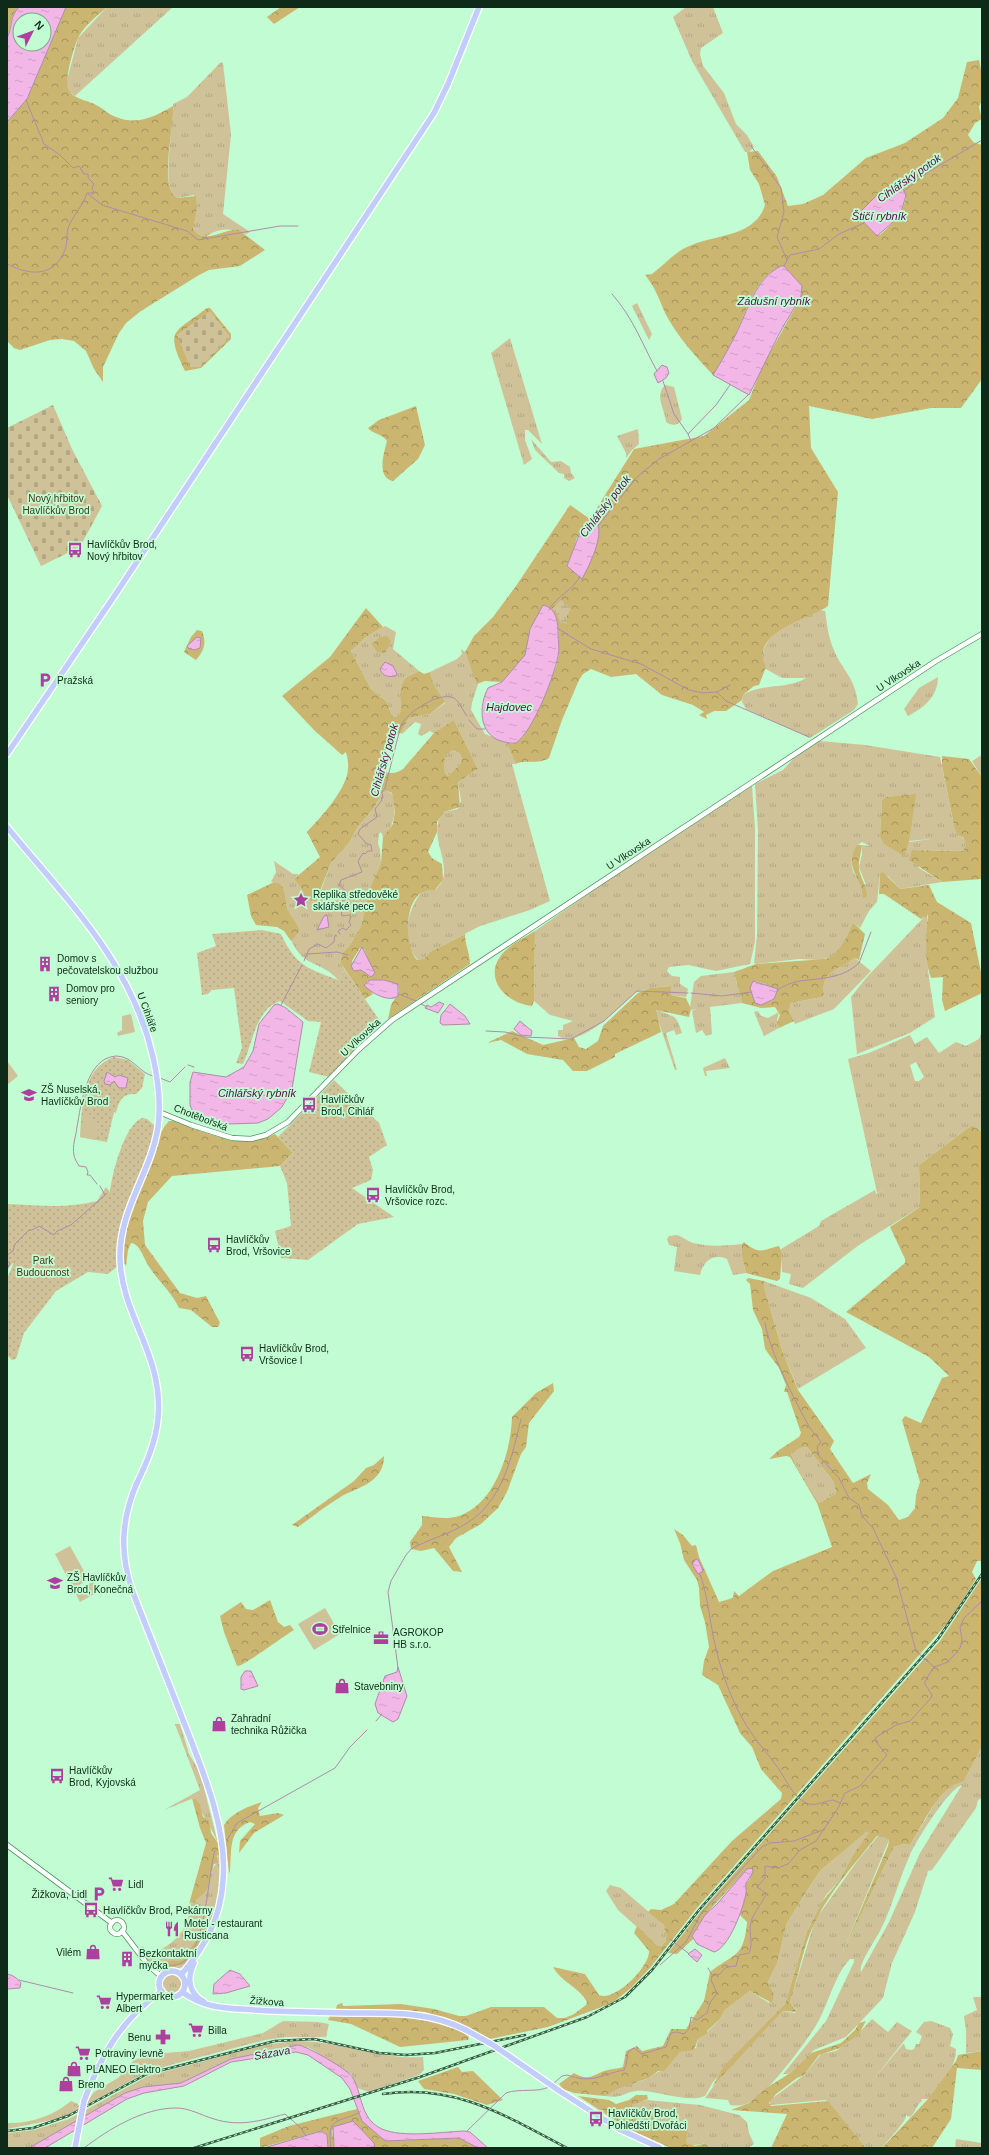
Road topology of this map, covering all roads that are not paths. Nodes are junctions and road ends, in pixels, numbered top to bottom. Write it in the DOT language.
graph roads {
  1 [pos="479,7"];
  2 [pos="982,634"];
  3 [pos="7,754"];
  4 [pos="7,827"];
  5 [pos="300,1110"];
  6 [pos="159,1112"];
  7 [pos="7,1845"];
  8 [pos="112,1923"];
  9 [pos="122,1932"];
  10 [pos="199,1953"];
  11 [pos="181,1975"];
  12 [pos="162,1977"];
  13 [pos="162,1991"];
  14 [pos="182,1992"];
  15 [pos="213,2007"];
  16 [pos="75,2148"];
  17 [pos="660,2148"];
  1 -- 3 [label="main road"];
  2 -- 5 [label="main road, U Vlkovska"];
  4 -- 6 [label="main road, U Cihláře"];
  5 -- 6 [label="main road, Chotěbořská"];
  6 -- 10 [label="main road, U Cihláře"];
  7 -- 8 [label="main road"];
  8 -- 9 [label="main road"];
  8 -- 9 [label="main road"];
  9 -- 12 [label="main road"];
  10 -- 11 [label="main road"];
  10 -- 15 [label="main road"];
  11 -- 12 [label="main road"];
  11 -- 14 [label="main road"];
  12 -- 13 [label="main road"];
  13 -- 14 [label="main road"];
  13 -- 16 [label="main road, bridge"];
  14 -- 15 [label="main road, Žižkova"];
  15 -- 17 [label="main road, Žižkova, bridge"];
}
